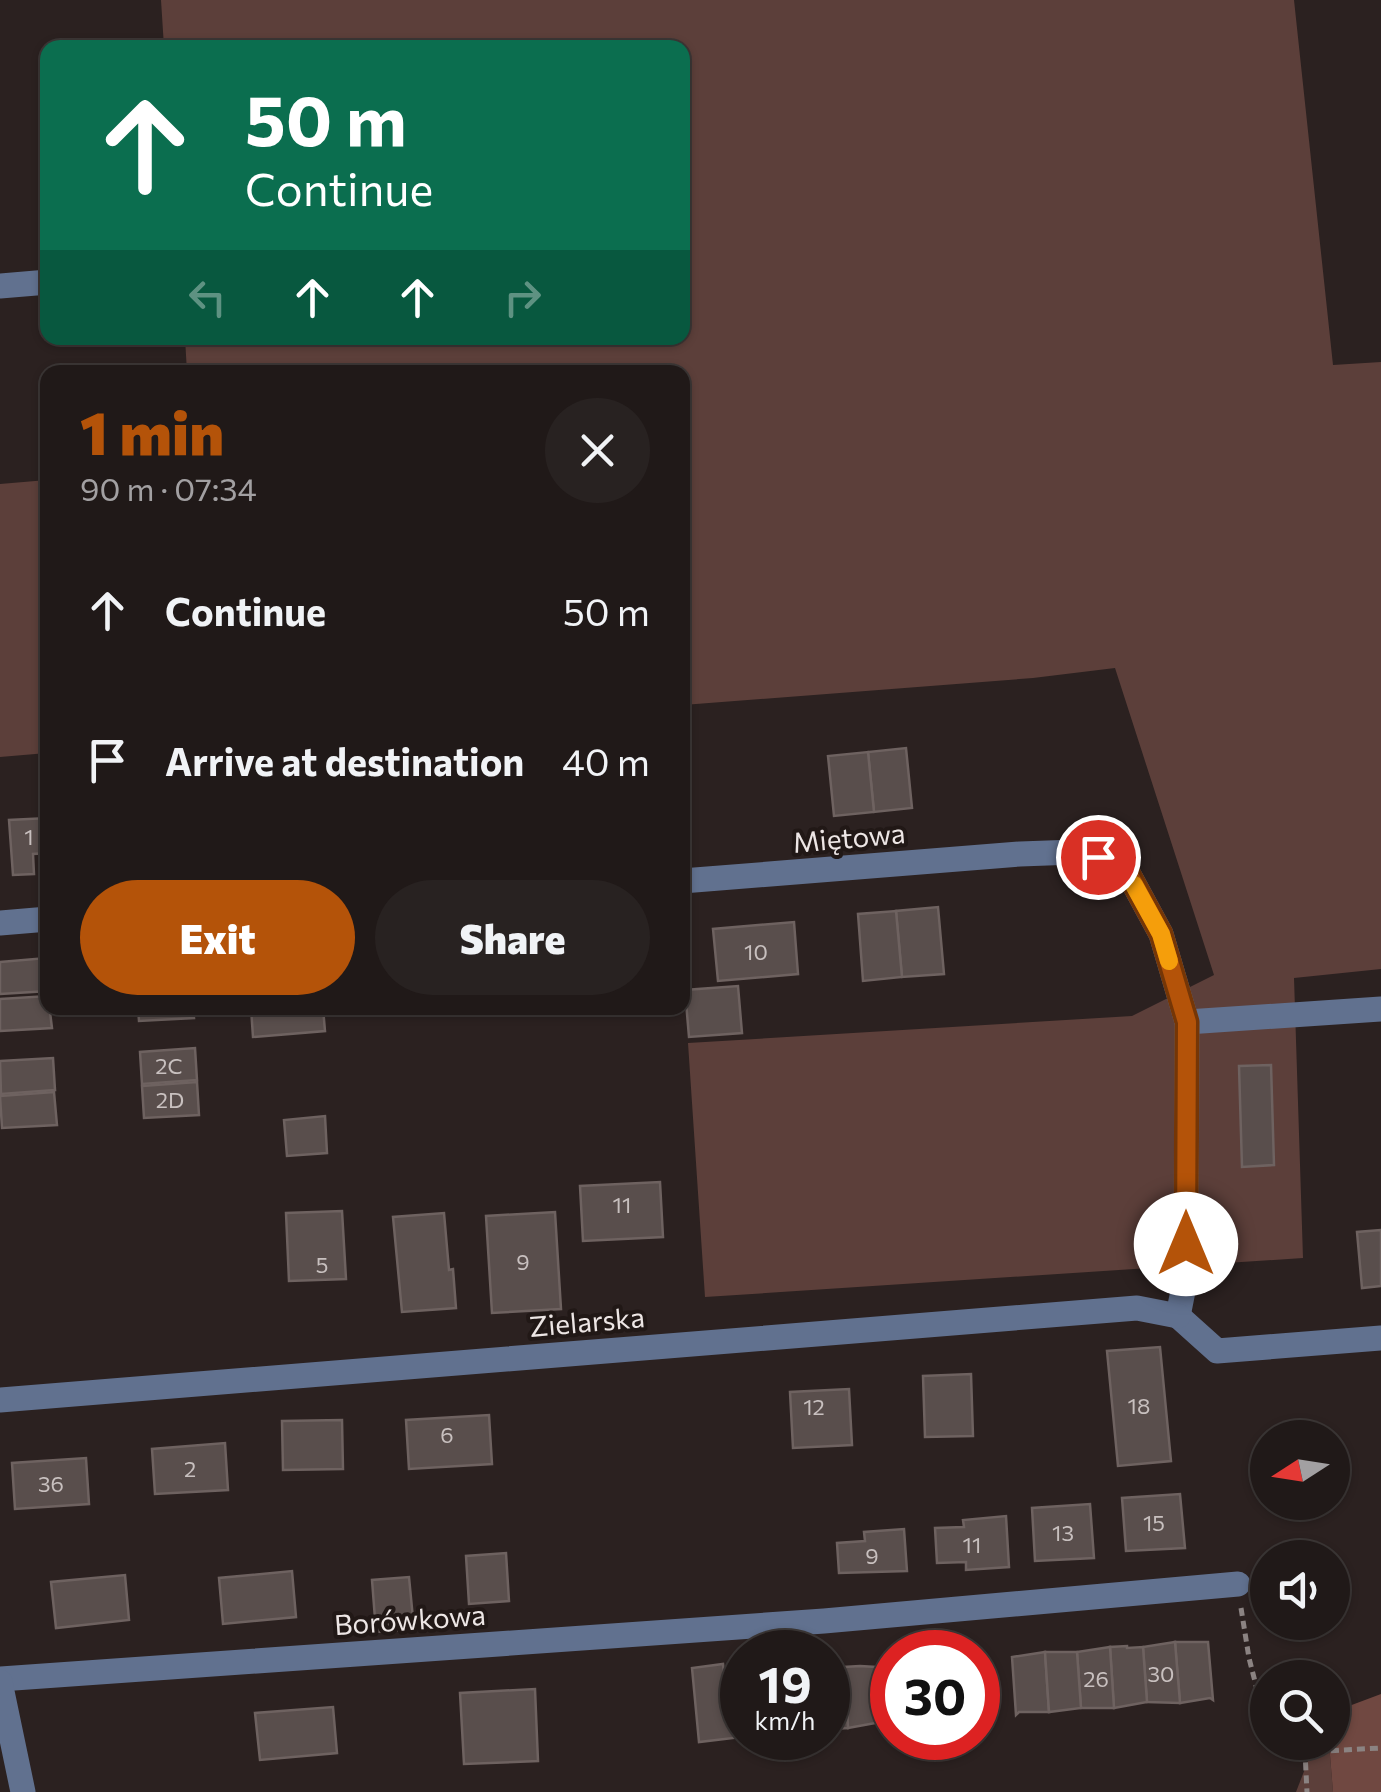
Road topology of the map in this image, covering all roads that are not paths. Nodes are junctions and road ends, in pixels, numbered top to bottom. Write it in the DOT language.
graph roads {
  1 [pos="40,283"];
  2 [pos="0,286"];
  3 [pos="690,880"];
  4 [pos="40,920"];
  5 [pos="0,924"];
  6 [pos="1381,1009"];
  7 [pos="1187,1022"];
  8 [pos="1178,1316"];
  9 [pos="1381,1338"];
  10 [pos="0,1400"];
  11 [pos="1238,1584"];
  12 [pos="0,1680"];
  13 [pos="22,1792"];
  1 -- 2 [label="street"];
  3 -- 7 [label="street, Miętowa"];
  4 -- 5 [label="street"];
  6 -- 7 [label="street"];
  7 -- 8 [label="street"];
  8 -- 9 [label="street"];
  8 -- 10 [label="street, Zielarska"];
  11 -- 12 [label="street, Borówkowa"];
  12 -- 13 [label="street"];
}
